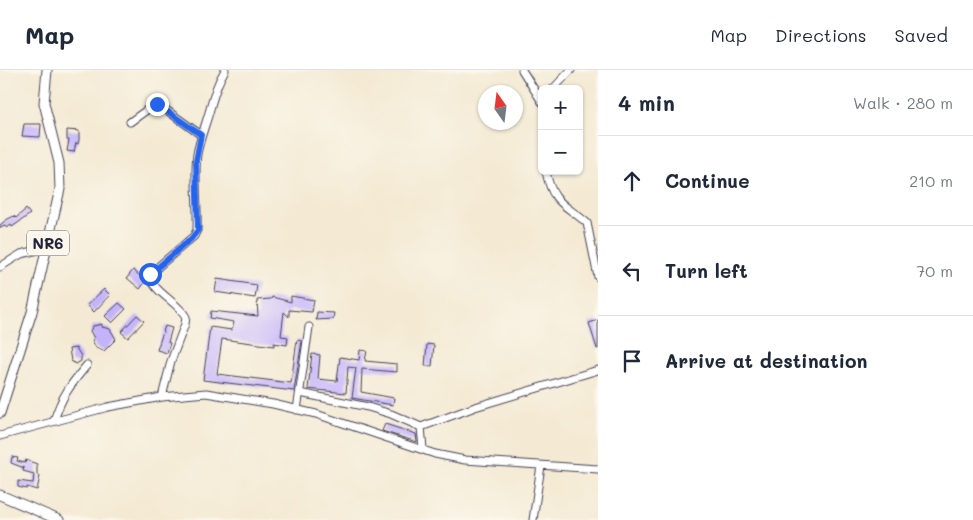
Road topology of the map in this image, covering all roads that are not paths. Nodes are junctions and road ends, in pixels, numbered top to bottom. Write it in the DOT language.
graph roads {
  1 [pos="47,70"];
  2 [pos="225,70"];
  3 [pos="522,70"];
  4 [pos="571,70"];
  5 [pos="557,85"];
  6 [pos="538,96"];
  7 [pos="130,122"];
  8 [pos="201,135"];
  9 [pos="547,175"];
  10 [pos="47,248"];
  11 [pos="0,268"];
  12 [pos="598,277"];
  13 [pos="309,327"];
  14 [pos="87,365"];
  15 [pos="598,370"];
  16 [pos="300,393"];
  17 [pos="162,397"];
  18 [pos="297,410"];
  19 [pos="0,413"];
  20 [pos="54,420"];
  21 [pos="421,427"];
  22 [pos="0,436"];
  23 [pos="423,449"];
  24 [pos="541,466"];
  25 [pos="598,469"];
  26 [pos="0,495"];
  27 [pos="59,520"];
  28 [pos="534,520"];
  1 -- 10 [label="main road, NR6"];
  2 -- 8 [label="street"];
  3 -- 6 [label="street"];
  4 -- 5 [label="street"];
  7 -- 8 [label="street"];
  8 -- 17 [label="street"];
  9 -- 12 [label="street"];
  10 -- 11 [label="street"];
  10 -- 19 [label="main road, NR6"];
  13 -- 16 [label="street"];
  14 -- 20 [label="street"];
  15 -- 21 [label="street"];
  16 -- 18 [label="street"];
  16 -- 21 [label="street"];
  17 -- 18 [label="street"];
  17 -- 20 [label="street"];
  18 -- 23 [label="street"];
  20 -- 22 [label="street"];
  21 -- 23 [label="street"];
  23 -- 24 [label="street"];
  24 -- 25 [label="street"];
  24 -- 28 [label="street"];
  26 -- 27 [label="main road"];
}
